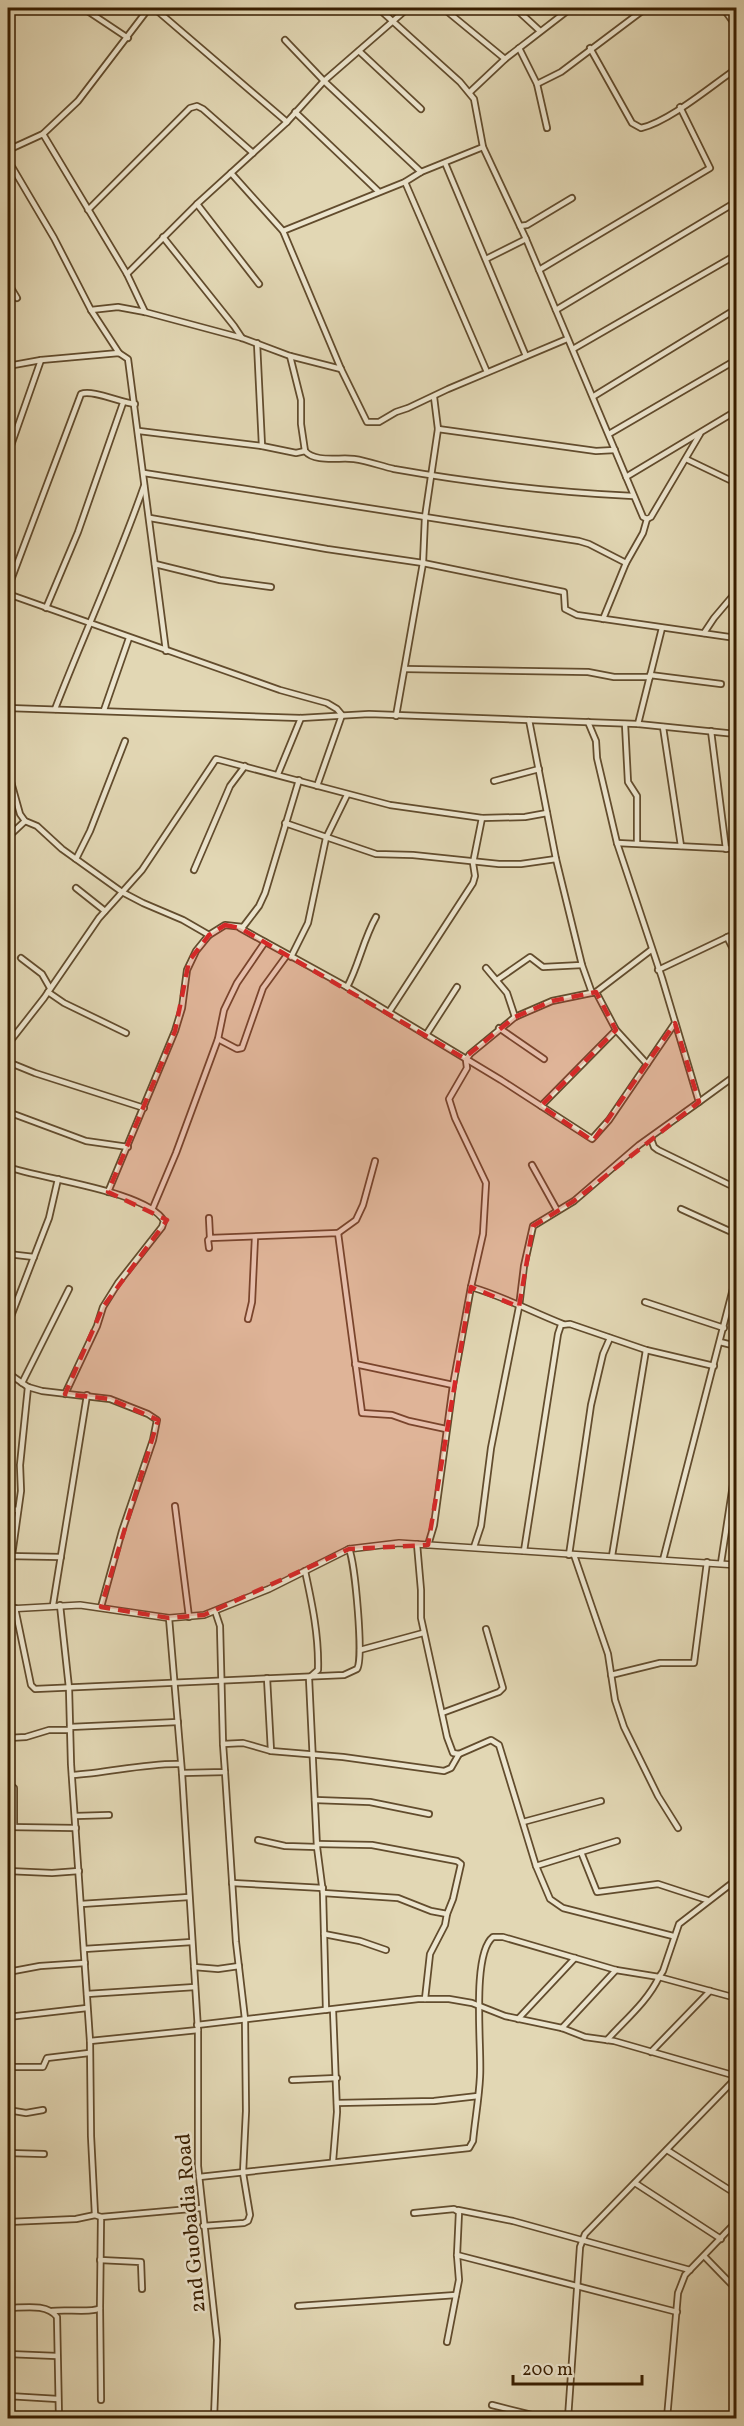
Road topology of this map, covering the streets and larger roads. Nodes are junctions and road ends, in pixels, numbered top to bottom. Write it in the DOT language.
graph roads {
  1 [pos="82,8"];
  2 [pos="151,8"];
  3 [pos="378,8"];
  4 [pos="408,8"];
  5 [pos="443,8"];
  6 [pos="515,8"];
  7 [pos="571,8"];
  8 [pos="646,8"];
  9 [pos="723,8"];
  10 [pos="736,12"];
  11 [pos="729,16"];
  12 [pos="393,20"];
  13 [pos="736,26"];
  14 [pos="540,31"];
  15 [pos="128,38"];
  16 [pos="285,40"];
  17 [pos="519,48"];
  18 [pos="590,48"];
  19 [pos="359,51"];
  20 [pos="505,59"];
  21 [pos="736,69"];
  22 [pos="324,81"];
  23 [pos="537,84"];
  24 [pos="470,92"];
  25 [pos="680,107"];
  26 [pos="421,109"];
  27 [pos="295,112"];
  28 [pos="287,122"];
  29 [pos="547,128"];
  30 [pos="43,134"];
  31 [pos="483,147"];
  32 [pos="8,150"];
  33 [pos="253,153"];
  34 [pos="8,160"];
  35 [pos="445,163"];
  36 [pos="421,172"];
  37 [pos="231,173"];
  38 [pos="405,182"];
  39 [pos="378,191"];
  40 [pos="572,198"];
  41 [pos="736,202"];
  42 [pos="197,204"];
  43 [pos="88,210"];
  44 [pos="520,226"];
  45 [pos="283,231"];
  46 [pos="163,237"];
  47 [pos="526,239"];
  48 [pos="736,255"];
  49 [pos="486,259"];
  50 [pos="539,270"];
  51 [pos="127,274"];
  52 [pos="8,283"];
  53 [pos="259,284"];
  54 [pos="17,298"];
  55 [pos="736,309"];
  56 [pos="91,310"];
  57 [pos="556,310"];
  58 [pos="145,312"];
  59 [pos="242,338"];
  60 [pos="567,339"];
  61 [pos="257,343"];
  62 [pos="573,349"];
  63 [pos="119,353"];
  64 [pos="290,356"];
  65 [pos="526,356"];
  66 [pos="8,360"];
  67 [pos="41,360"];
  68 [pos="736,360"];
  69 [pos="9,365"];
  70 [pos="341,369"];
  71 [pos="487,372"];
  72 [pos="594,396"];
  73 [pos="434,397"];
  74 [pos="123,403"];
  75 [pos="135,404"];
  76 [pos="736,411"];
  77 [pos="438,429"];
  78 [pos="139,431"];
  79 [pos="609,434"];
  80 [pos="700,434"];
  81 [pos="262,446"];
  82 [pos="615,450"];
  83 [pos="305,451"];
  84 [pos="8,454"];
  85 [pos="686,459"];
  86 [pos="144,473"];
  87 [pos="430,474"];
  88 [pos="626,477"];
  89 [pos="145,483"];
  90 [pos="736,483"];
  91 [pos="633,496"];
  92 [pos="425,517"];
  93 [pos="150,518"];
  94 [pos="646,519"];
  95 [pos="626,562"];
  96 [pos="423,563"];
  97 [pos="155,564"];
  98 [pos="271,587"];
  99 [pos="8,588"];
  100 [pos="736,592"];
  101 [pos="8,594"];
  102 [pos="46,608"];
  103 [pos="603,619"];
  104 [pos="88,623"];
  105 [pos="662,628"];
  106 [pos="704,633"];
  107 [pos="129,638"];
  108 [pos="736,638"];
  109 [pos="166,651"];
  110 [pos="405,669"];
  111 [pos="650,676"];
  112 [pos="721,684"];
  113 [pos="8,708"];
  114 [pos="55,709"];
  115 [pos="104,710"];
  116 [pos="342,715"];
  117 [pos="396,717"];
  118 [pos="301,718"];
  119 [pos="528,720"];
  120 [pos="588,722"];
  121 [pos="625,724"];
  122 [pos="638,724"];
  123 [pos="663,727"];
  124 [pos="711,731"];
  125 [pos="736,734"];
  126 [pos="125,741"];
  127 [pos="245,766"];
  128 [pos="539,769"];
  129 [pos="8,771"];
  130 [pos="278,774"];
  131 [pos="299,780"];
  132 [pos="494,781"];
  133 [pos="317,786"];
  134 [pos="347,795"];
  135 [pos="547,813"];
  136 [pos="482,818"];
  137 [pos="25,821"];
  138 [pos="285,823"];
  139 [pos="8,837"];
  140 [pos="326,838"];
  141 [pos="617,843"];
  142 [pos="637,843"];
  143 [pos="681,846"];
  144 [pos="726,849"];
  145 [pos="736,849"];
  146 [pos="76,859"];
  147 [pos="556,859"];
  148 [pos="473,862"];
  149 [pos="194,870"];
  150 [pos="76,888"];
  151 [pos="122,891"];
  152 [pos="105,911"];
  153 [pos="376,917"];
  154 [pos="240,928"];
  155 [pos="736,933"];
  156 [pos="209,935"];
  157 [pos="727,937"];
  158 [pos="265,942"];
  159 [pos="651,950"];
  160 [pos="736,955"];
  161 [pos="289,956"];
  162 [pos="21,958"];
  163 [pos="582,965"];
  164 [pos="486,968"];
  165 [pos="658,970"];
  166 [pos="497,980"];
  167 [pos="347,987"];
  168 [pos="457,987"];
  169 [pos="49,990"];
  170 [pos="594,992"];
  171 [pos="389,1012"];
  172 [pos="515,1017"];
  173 [pos="675,1023"];
  174 [pos="499,1028"];
  175 [pos="616,1030"];
  176 [pos="126,1034"];
  177 [pos="426,1035"];
  178 [pos="218,1039"];
  179 [pos="8,1044"];
  180 [pos="544,1059"];
  181 [pos="466,1060"];
  182 [pos="8,1062"];
  183 [pos="647,1064"];
  184 [pos="736,1075"];
  185 [pos="699,1102"];
  186 [pos="541,1106"];
  187 [pos="144,1108"];
  188 [pos="8,1112"];
  189 [pos="651,1138"];
  190 [pos="128,1147"];
  191 [pos="375,1161"];
  192 [pos="532,1165"];
  193 [pos="8,1167"];
  194 [pos="58,1179"];
  195 [pos="736,1188"];
  196 [pos="108,1192"];
  197 [pos="681,1209"];
  198 [pos="152,1210"];
  199 [pos="557,1210"];
  200 [pos="209,1218"];
  201 [pos="338,1233"];
  202 [pos="736,1234"];
  203 [pos="255,1237"];
  204 [pos="210,1238"];
  205 [pos="209,1248"];
  206 [pos="8,1254"];
  207 [pos="34,1257"];
  208 [pos="736,1277"];
  209 [pos="471,1287"];
  210 [pos="69,1289"];
  211 [pos="645,1302"];
  212 [pos="519,1306"];
  213 [pos="248,1319"];
  214 [pos="8,1324"];
  215 [pos="563,1324"];
  216 [pos="724,1328"];
  217 [pos="610,1338"];
  218 [pos="720,1342"];
  219 [pos="736,1346"];
  220 [pos="646,1350"];
  221 [pos="355,1364"];
  222 [pos="714,1366"];
  223 [pos="8,1373"];
  224 [pos="22,1383"];
  225 [pos="453,1385"];
  226 [pos="28,1387"];
  227 [pos="65,1394"];
  228 [pos="87,1395"];
  229 [pos="446,1429"];
  230 [pos="736,1465"];
  231 [pos="175,1506"];
  232 [pos="8,1509"];
  233 [pos="18,1510"];
  234 [pos="417,1544"];
  235 [pos="428,1545"];
  236 [pos="474,1547"];
  237 [pos="349,1549"];
  238 [pos="524,1551"];
  239 [pos="572,1555"];
  240 [pos="10,1556"];
  241 [pos="612,1556"];
  242 [pos="61,1557"];
  243 [pos="663,1560"];
  244 [pos="707,1562"];
  245 [pos="722,1563"];
  246 [pos="736,1565"];
  247 [pos="305,1570"];
  248 [pos="8,1584"];
  249 [pos="53,1605"];
  250 [pos="60,1605"];
  251 [pos="101,1607"];
  252 [pos="15,1608"];
  253 [pos="8,1609"];
  254 [pos="215,1611"];
  255 [pos="189,1617"];
  256 [pos="169,1618"];
  257 [pos="486,1629"];
  258 [pos="423,1633"];
  259 [pos="360,1650"];
  260 [pos="611,1675"];
  261 [pos="267,1678"];
  262 [pos="309,1678"];
  263 [pos="221,1679"];
  264 [pos="174,1682"];
  265 [pos="69,1688"];
  266 [pos="442,1713"];
  267 [pos="178,1722"];
  268 [pos="70,1729"];
  269 [pos="8,1738"];
  270 [pos="223,1744"];
  271 [pos="271,1751"];
  272 [pos="459,1754"];
  273 [pos="313,1756"];
  274 [pos="180,1764"];
  275 [pos="225,1772"];
  276 [pos="182,1773"];
  277 [pos="72,1775"];
  278 [pos="8,1783"];
  279 [pos="315,1800"];
  280 [pos="601,1801"];
  281 [pos="429,1814"];
  282 [pos="109,1815"];
  283 [pos="75,1816"];
  284 [pos="523,1822"];
  285 [pos="11,1827"];
  286 [pos="76,1828"];
  287 [pos="678,1828"];
  288 [pos="258,1840"];
  289 [pos="616,1840"];
  290 [pos="318,1845"];
  291 [pos="581,1852"];
  292 [pos="536,1866"];
  293 [pos="8,1871"];
  294 [pos="79,1871"];
  295 [pos="736,1880"];
  296 [pos="232,1883"];
  297 [pos="323,1890"];
  298 [pos="189,1897"];
  299 [pos="708,1900"];
  300 [pos="81,1904"];
  301 [pos="447,1914"];
  302 [pos="324,1934"];
  303 [pos="674,1936"];
  304 [pos="192,1942"];
  305 [pos="84,1949"];
  306 [pos="386,1950"];
  307 [pos="575,1958"];
  308 [pos="85,1964"];
  309 [pos="239,1966"];
  310 [pos="194,1967"];
  311 [pos="616,1970"];
  312 [pos="8,1972"];
  313 [pos="659,1977"];
  314 [pos="195,1987"];
  315 [pos="710,1991"];
  316 [pos="87,1995"];
  317 [pos="736,1998"];
  318 [pos="425,1999"];
  319 [pos="480,2005"];
  320 [pos="87,2008"];
  321 [pos="326,2010"];
  322 [pos="333,2010"];
  323 [pos="8,2017"];
  324 [pos="245,2019"];
  325 [pos="518,2019"];
  326 [pos="197,2028"];
  327 [pos="562,2028"];
  328 [pos="607,2040"];
  329 [pos="90,2041"];
  330 [pos="651,2052"];
  331 [pos="89,2053"];
  332 [pos="8,2067"];
  333 [pos="736,2077"];
  334 [pos="337,2078"];
  335 [pos="292,2080"];
  336 [pos="730,2085"];
  337 [pos="736,2090"];
  338 [pos="478,2096"];
  339 [pos="337,2103"];
  340 [pos="8,2110"];
  341 [pos="43,2110"];
  342 [pos="667,2150"];
  343 [pos="8,2153"];
  344 [pos="44,2154"];
  345 [pos="333,2161"];
  346 [pos="243,2173"];
  347 [pos="199,2177"];
  348 [pos="635,2183"];
  349 [pos="736,2194"];
  350 [pos="201,2208"];
  351 [pos="458,2210"];
  352 [pos="414,2213"];
  353 [pos="95,2216"];
  354 [pos="101,2217"];
  355 [pos="8,2222"];
  356 [pos="736,2223"];
  357 [pos="203,2226"];
  358 [pos="721,2239"];
  359 [pos="582,2240"];
  360 [pos="457,2255"];
  361 [pos="704,2256"];
  362 [pos="100,2260"];
  363 [pos="690,2270"];
  364 [pos="578,2286"];
  365 [pos="142,2289"];
  366 [pos="736,2289"];
  367 [pos="456,2295"];
  368 [pos="298,2306"];
  369 [pos="8,2308"];
  370 [pos="100,2308"];
  371 [pos="52,2311"];
  372 [pos="677,2312"];
  373 [pos="447,2342"];
  374 [pos="8,2354"];
  375 [pos="57,2356"];
  376 [pos="8,2396"];
  377 [pos="58,2399"];
  378 [pos="101,2400"];
  379 [pos="492,2405"];
  380 [pos="59,2418"];
  381 [pos="214,2418"];
  382 [pos="544,2418"];
  383 [pos="568,2418"];
  384 [pos="667,2418"];
  1 -- 15 [label="street"];
  2 -- 15 [label="street"];
  2 -- 28 [label="street"];
  3 -- 12 [label="street"];
  4 -- 12 [label="street"];
  5 -- 20 [label="street"];
  6 -- 14 [label="street"];
  7 -- 14 [label="street"];
  8 -- 18 [label="street"];
  9 -- 11 [label="street"];
  10 -- 11 [label="street"];
  11 -- 13 [label="street"];
  12 -- 19 [label="street"];
  12 -- 24 [label="street"];
  14 -- 17 [label="street"];
  15 -- 30 [label="street"];
  16 -- 22 [label="street"];
  17 -- 20 [label="street"];
  17 -- 23 [label="street"];
  18 -- 23 [label="street"];
  18 -- 25 [label="street"];
  19 -- 22 [label="street"];
  19 -- 26 [label="street"];
  20 -- 24 [label="street"];
  21 -- 25 [label="street"];
  22 -- 27 [label="street"];
  22 -- 36 [label="street"];
  23 -- 29 [label="street"];
  24 -- 31 [label="street"];
  25 -- 50 [label="street"];
  27 -- 28 [label="street"];
  27 -- 39 [label="street"];
  28 -- 33 [label="street"];
  30 -- 32 [label="street"];
  30 -- 43 [label="street"];
  31 -- 35 [label="street"];
  31 -- 44 [label="street"];
  33 -- 37 [label="street"];
  33 -- 43 [label="street"];
  34 -- 56 [label="street"];
  35 -- 36 [label="street"];
  35 -- 49 [label="street"];
  36 -- 38 [label="street"];
  37 -- 42 [label="street"];
  37 -- 45 [label="street"];
  38 -- 39 [label="street"];
  38 -- 71 [label="street"];
  39 -- 45 [label="street"];
  40 -- 44 [label="street"];
  41 -- 57 [label="street"];
  42 -- 46 [label="street"];
  42 -- 53 [label="street"];
  43 -- 51 [label="street"];
  44 -- 47 [label="street"];
  45 -- 70 [label="street"];
  46 -- 51 [label="street"];
  46 -- 59 [label="street"];
  47 -- 49 [label="street"];
  47 -- 50 [label="street"];
  48 -- 62 [label="street"];
  49 -- 65 [label="street"];
  50 -- 57 [label="street"];
  51 -- 58 [label="street"];
  52 -- 54 [label="street"];
  55 -- 72 [label="street"];
  56 -- 58 [label="street"];
  56 -- 63 [label="street"];
  57 -- 60 [label="street"];
  58 -- 59 [label="street"];
  59 -- 61 [label="street"];
  60 -- 62 [label="street"];
  60 -- 65 [label="street"];
  61 -- 64 [label="street"];
  61 -- 81 [label="street"];
  62 -- 72 [label="street"];
  63 -- 67 [label="street"];
  63 -- 75 [label="street"];
  64 -- 70 [label="street"];
  64 -- 83 [label="street"];
  65 -- 71 [label="street"];
  66 -- 69 [label="street"];
  67 -- 69 [label="street"];
  67 -- 84 [label="street"];
  68 -- 79 [label="street"];
  70 -- 73 [label="street"];
  71 -- 73 [label="street"];
  72 -- 79 [label="street"];
  73 -- 77 [label="street"];
  74 -- 75 [label="street"];
  74 -- 99 [label="street"];
  74 -- 102 [label="street"];
  75 -- 78 [label="street"];
  76 -- 80 [label="street"];
  77 -- 82 [label="street"];
  77 -- 87 [label="street"];
  78 -- 81 [label="street"];
  78 -- 86 [label="street"];
  79 -- 82 [label="street"];
  80 -- 85 [label="street"];
  80 -- 88 [label="street"];
  81 -- 83 [label="street"];
  82 -- 88 [label="street"];
  83 -- 87 [label="street"];
  85 -- 90 [label="street"];
  85 -- 94 [label="street"];
  86 -- 89 [label="street"];
  86 -- 92 [label="street"];
  87 -- 91 [label="street"];
  87 -- 92 [label="street"];
  88 -- 91 [label="street"];
  89 -- 93 [label="street"];
  89 -- 104 [label="street"];
  91 -- 94 [label="street"];
  92 -- 95 [label="street"];
  92 -- 96 [label="street"];
  93 -- 96 [label="street"];
  93 -- 97 [label="street"];
  94 -- 95 [label="street"];
  95 -- 103 [label="street"];
  96 -- 103 [label="street"];
  96 -- 110 [label="street"];
  97 -- 98 [label="street"];
  97 -- 109 [label="street"];
  100 -- 106 [label="street"];
  101 -- 102 [label="street"];
  102 -- 104 [label="street"];
  103 -- 105 [label="street"];
  104 -- 107 [label="street"];
  104 -- 114 [label="street"];
  105 -- 106 [label="street"];
  105 -- 111 [label="street"];
  106 -- 108 [label="street"];
  107 -- 109 [label="street"];
  107 -- 115 [label="street"];
  109 -- 116 [label="street"];
  110 -- 111 [label="street"];
  110 -- 117 [label="street"];
  111 -- 112 [label="street"];
  111 -- 122 [label="street"];
  113 -- 114 [label="street"];
  114 -- 115 [label="street"];
  115 -- 118 [label="street"];
  116 -- 117 [label="street"];
  116 -- 118 [label="street"];
  116 -- 133 [label="street"];
  117 -- 119 [label="street"];
  118 -- 130 [label="street"];
  119 -- 120 [label="street"];
  119 -- 128 [label="street"];
  120 -- 121 [label="street"];
  120 -- 141 [label="street"];
  121 -- 122 [label="street"];
  121 -- 142 [label="street"];
  122 -- 123 [label="street"];
  123 -- 124 [label="street"];
  123 -- 143 [label="street"];
  124 -- 125 [label="street"];
  124 -- 144 [label="street"];
  126 -- 146 [label="street"];
  127 -- 130 [label="street"];
  127 -- 149 [label="street"];
  127 -- 151 [label="street"];
  128 -- 132 [label="street"];
  128 -- 135 [label="street"];
  129 -- 137 [label="street"];
  130 -- 131 [label="street"];
  131 -- 133 [label="street"];
  131 -- 138 [label="street"];
  133 -- 134 [label="street"];
  134 -- 136 [label="street"];
  134 -- 140 [label="street"];
  135 -- 136 [label="street"];
  135 -- 147 [label="street"];
  136 -- 148 [label="street"];
  137 -- 139 [label="street"];
  137 -- 146 [label="street"];
  138 -- 140 [label="street"];
  138 -- 154 [label="street"];
  140 -- 148 [label="street"];
  140 -- 161 [label="street"];
  141 -- 142 [label="street"];
  141 -- 159 [label="street"];
  142 -- 143 [label="street"];
  143 -- 144 [label="street"];
  144 -- 145 [label="street"];
  146 -- 151 [label="street"];
  147 -- 148 [label="street"];
  147 -- 163 [label="street"];
  148 -- 171 [label="street"];
  150 -- 152 [label="street"];
  151 -- 152 [label="street"];
  151 -- 156 [label="street"];
  152 -- 169 [label="street"];
  153 -- 167 [label="street"];
  154 -- 156 [label="street"];
  154 -- 158 [label="street"];
  155 -- 157 [label="street"];
  156 -- 187 [label="street"];
  157 -- 160 [label="street"];
  157 -- 165 [label="street"];
  158 -- 161 [label="street"];
  158 -- 178 [label="street"];
  159 -- 165 [label="street"];
  159 -- 170 [label="street"];
  161 -- 167 [label="street"];
  161 -- 178 [label="street"];
  162 -- 169 [label="street"];
  163 -- 166 [label="street"];
  163 -- 170 [label="street"];
  164 -- 166 [label="street"];
  165 -- 173 [label="street"];
  166 -- 172 [label="street"];
  167 -- 171 [label="street"];
  168 -- 177 [label="street"];
  169 -- 176 [label="street"];
  169 -- 179 [label="street"];
  170 -- 172 [label="street"];
  170 -- 175 [label="street"];
  171 -- 177 [label="street"];
  172 -- 174 [label="street"];
  173 -- 183 [label="street"];
  173 -- 185 [label="street"];
  174 -- 180 [label="street"];
  174 -- 181 [label="street"];
  175 -- 183 [label="street"];
  175 -- 186 [label="street"];
  177 -- 181 [label="street"];
  178 -- 198 [label="street"];
  181 -- 186 [label="street"];
  181 -- 209 [label="street"];
  182 -- 187 [label="street"];
  183 -- 186 [label="street"];
  184 -- 185 [label="street"];
  185 -- 189 [label="street"];
  187 -- 190 [label="street"];
  188 -- 190 [label="street"];
  189 -- 195 [label="street"];
  189 -- 199 [label="street"];
  190 -- 196 [label="street"];
  191 -- 201 [label="street"];
  192 -- 199 [label="street"];
  193 -- 194 [label="street"];
  194 -- 196 [label="street"];
  194 -- 207 [label="street"];
  196 -- 198 [label="street"];
  197 -- 202 [label="street"];
  198 -- 227 [label="street"];
  199 -- 212 [label="street"];
  200 -- 204 [label="street"];
  201 -- 203 [label="street"];
  201 -- 221 [label="street"];
  203 -- 204 [label="street"];
  203 -- 213 [label="street"];
  204 -- 205 [label="street"];
  206 -- 207 [label="street"];
  207 -- 214 [label="street"];
  208 -- 216 [label="street"];
  209 -- 212 [label="street"];
  209 -- 225 [label="street"];
  210 -- 224 [label="street"];
  211 -- 216 [label="street"];
  212 -- 215 [label="street"];
  212 -- 236 [label="street"];
  215 -- 217 [label="street"];
  215 -- 238 [label="street"];
  216 -- 218 [label="street"];
  217 -- 220 [label="street"];
  217 -- 239 [label="street"];
  218 -- 219 [label="street"];
  218 -- 222 [label="street"];
  220 -- 222 [label="street"];
  220 -- 241 [label="street"];
  221 -- 225 [label="street"];
  221 -- 229 [label="street"];
  222 -- 243 [label="street"];
  223 -- 224 [label="street"];
  224 -- 226 [label="street"];
  225 -- 229 [label="street"];
  226 -- 227 [label="street"];
  226 -- 233 [label="street"];
  227 -- 228 [label="street"];
  228 -- 242 [label="street"];
  228 -- 251 [label="street"];
  229 -- 235 [label="street"];
  230 -- 245 [label="street"];
  231 -- 255 [label="street"];
  232 -- 233 [label="street"];
  233 -- 240 [label="street"];
  234 -- 235 [label="street"];
  234 -- 237 [label="street"];
  234 -- 258 [label="street"];
  235 -- 236 [label="street"];
  236 -- 238 [label="street"];
  237 -- 247 [label="street"];
  237 -- 259 [label="street"];
  238 -- 239 [label="street"];
  239 -- 241 [label="street"];
  239 -- 260 [label="street"];
  240 -- 242 [label="street"];
  240 -- 248 [label="street"];
  241 -- 243 [label="street"];
  242 -- 249 [label="street"];
  243 -- 244 [label="street"];
  244 -- 245 [label="street"];
  244 -- 260 [label="street"];
  245 -- 246 [label="street"];
  247 -- 254 [label="street"];
  247 -- 262 [label="street"];
  249 -- 250 [label="street"];
  249 -- 252 [label="street"];
  250 -- 251 [label="street"];
  250 -- 265 [label="street"];
  251 -- 256 [label="street"];
  252 -- 253 [label="street"];
  252 -- 265 [label="street"];
  254 -- 255 [label="street"];
  254 -- 263 [label="street"];
  255 -- 256 [label="street"];
  256 -- 264 [label="street, 2nd Guobadia Road"];
  257 -- 266 [label="street"];
  258 -- 259 [label="street"];
  258 -- 266 [label="street"];
  259 -- 262 [label="street"];
  260 -- 287 [label="street"];
  261 -- 262 [label="street"];
  261 -- 263 [label="street"];
  261 -- 271 [label="street"];
  262 -- 273 [label="street"];
  263 -- 264 [label="street"];
  263 -- 270 [label="street"];
  264 -- 265 [label="street"];
  264 -- 267 [label="street, 2nd Guobadia Road"];
  265 -- 268 [label="street"];
  266 -- 272 [label="street"];
  267 -- 268 [label="street"];
  267 -- 274 [label="street, 2nd Guobadia Road"];
  268 -- 269 [label="street"];
  268 -- 277 [label="street"];
  270 -- 271 [label="street"];
  270 -- 275 [label="street"];
  271 -- 273 [label="street"];
  272 -- 273 [label="street"];
  272 -- 284 [label="street"];
  273 -- 279 [label="street"];
  274 -- 276 [label="street, 2nd Guobadia Road"];
  274 -- 277 [label="street"];
  275 -- 276 [label="street"];
  275 -- 296 [label="street"];
  276 -- 298 [label="street, 2nd Guobadia Road"];
  277 -- 283 [label="street"];
  278 -- 285 [label="street"];
  279 -- 281 [label="street"];
  279 -- 290 [label="street"];
  280 -- 284 [label="street"];
  282 -- 283 [label="street"];
  283 -- 286 [label="street"];
  284 -- 292 [label="street"];
  285 -- 286 [label="street"];
  286 -- 294 [label="street"];
  288 -- 290 [label="street"];
  289 -- 291 [label="street"];
  290 -- 297 [label="street"];
  290 -- 301 [label="street"];
  291 -- 292 [label="street"];
  291 -- 299 [label="street"];
  292 -- 303 [label="street"];
  293 -- 294 [label="street"];
  294 -- 300 [label="street"];
  295 -- 299 [label="street"];
  296 -- 297 [label="street"];
  296 -- 309 [label="street"];
  297 -- 301 [label="street"];
  297 -- 302 [label="street"];
  298 -- 300 [label="street"];
  298 -- 304 [label="street, 2nd Guobadia Road"];
  299 -- 303 [label="street"];
  300 -- 305 [label="street"];
  301 -- 318 [label="street"];
  302 -- 306 [label="street"];
  302 -- 321 [label="street"];
  303 -- 313 [label="street"];
  304 -- 305 [label="street"];
  304 -- 310 [label="street, 2nd Guobadia Road"];
  305 -- 308 [label="street"];
  307 -- 311 [label="street"];
  307 -- 319 [label="street"];
  307 -- 325 [label="street"];
  308 -- 312 [label="street"];
  308 -- 316 [label="street"];
  309 -- 310 [label="street"];
  309 -- 324 [label="street"];
  310 -- 314 [label="street, 2nd Guobadia Road"];
  311 -- 313 [label="street"];
  311 -- 327 [label="street"];
  313 -- 315 [label="street"];
  313 -- 328 [label="street"];
  314 -- 316 [label="street"];
  314 -- 326 [label="street, 2nd Guobadia Road"];
  315 -- 317 [label="street"];
  315 -- 330 [label="street"];
  316 -- 320 [label="street"];
  318 -- 319 [label="street"];
  318 -- 322 [label="street"];
  319 -- 325 [label="street"];
  319 -- 338 [label="street"];
  320 -- 323 [label="street"];
  320 -- 329 [label="street"];
  321 -- 322 [label="street"];
  321 -- 324 [label="street"];
  322 -- 334 [label="street"];
  324 -- 326 [label="street"];
  324 -- 346 [label="street"];
  325 -- 327 [label="street"];
  326 -- 329 [label="street"];
  326 -- 347 [label="street, 2nd Guobadia Road"];
  327 -- 328 [label="street"];
  328 -- 330 [label="street"];
  329 -- 331 [label="street"];
  330 -- 333 [label="street"];
  331 -- 332 [label="street"];
  331 -- 353 [label="street"];
  333 -- 336 [label="street"];
  334 -- 335 [label="street"];
  334 -- 339 [label="street"];
  336 -- 337 [label="street"];
  336 -- 342 [label="street"];
  338 -- 339 [label="street"];
  338 -- 345 [label="street"];
  339 -- 345 [label="street"];
  340 -- 341 [label="street"];
  342 -- 348 [label="street"];
  342 -- 349 [label="street"];
  343 -- 344 [label="street"];
  345 -- 346 [label="street"];
  346 -- 347 [label="street"];
  346 -- 357 [label="street"];
  347 -- 350 [label="street, 2nd Guobadia Road"];
  348 -- 358 [label="street"];
  348 -- 359 [label="street"];
  350 -- 354 [label="street"];
  350 -- 357 [label="street, 2nd Guobadia Road"];
  351 -- 352 [label="street"];
  351 -- 359 [label="street"];
  351 -- 360 [label="street"];
  353 -- 354 [label="street"];
  353 -- 355 [label="street"];
  354 -- 362 [label="street"];
  356 -- 358 [label="street"];
  357 -- 381 [label="street, 2nd Guobadia Road"];
  358 -- 361 [label="street"];
  359 -- 363 [label="street"];
  359 -- 364 [label="street"];
  360 -- 364 [label="street"];
  360 -- 367 [label="street"];
  361 -- 363 [label="street"];
  361 -- 366 [label="street"];
  362 -- 365 [label="street"];
  362 -- 370 [label="street"];
  363 -- 372 [label="street"];
  364 -- 372 [label="street"];
  364 -- 383 [label="street"];
  367 -- 368 [label="street"];
  367 -- 373 [label="street"];
  369 -- 371 [label="street"];
  370 -- 371 [label="street"];
  370 -- 378 [label="street"];
  371 -- 375 [label="street"];
  372 -- 384 [label="street"];
  374 -- 375 [label="street"];
  375 -- 377 [label="street"];
  376 -- 377 [label="street"];
  377 -- 380 [label="street"];
  379 -- 382 [label="street"];
}
